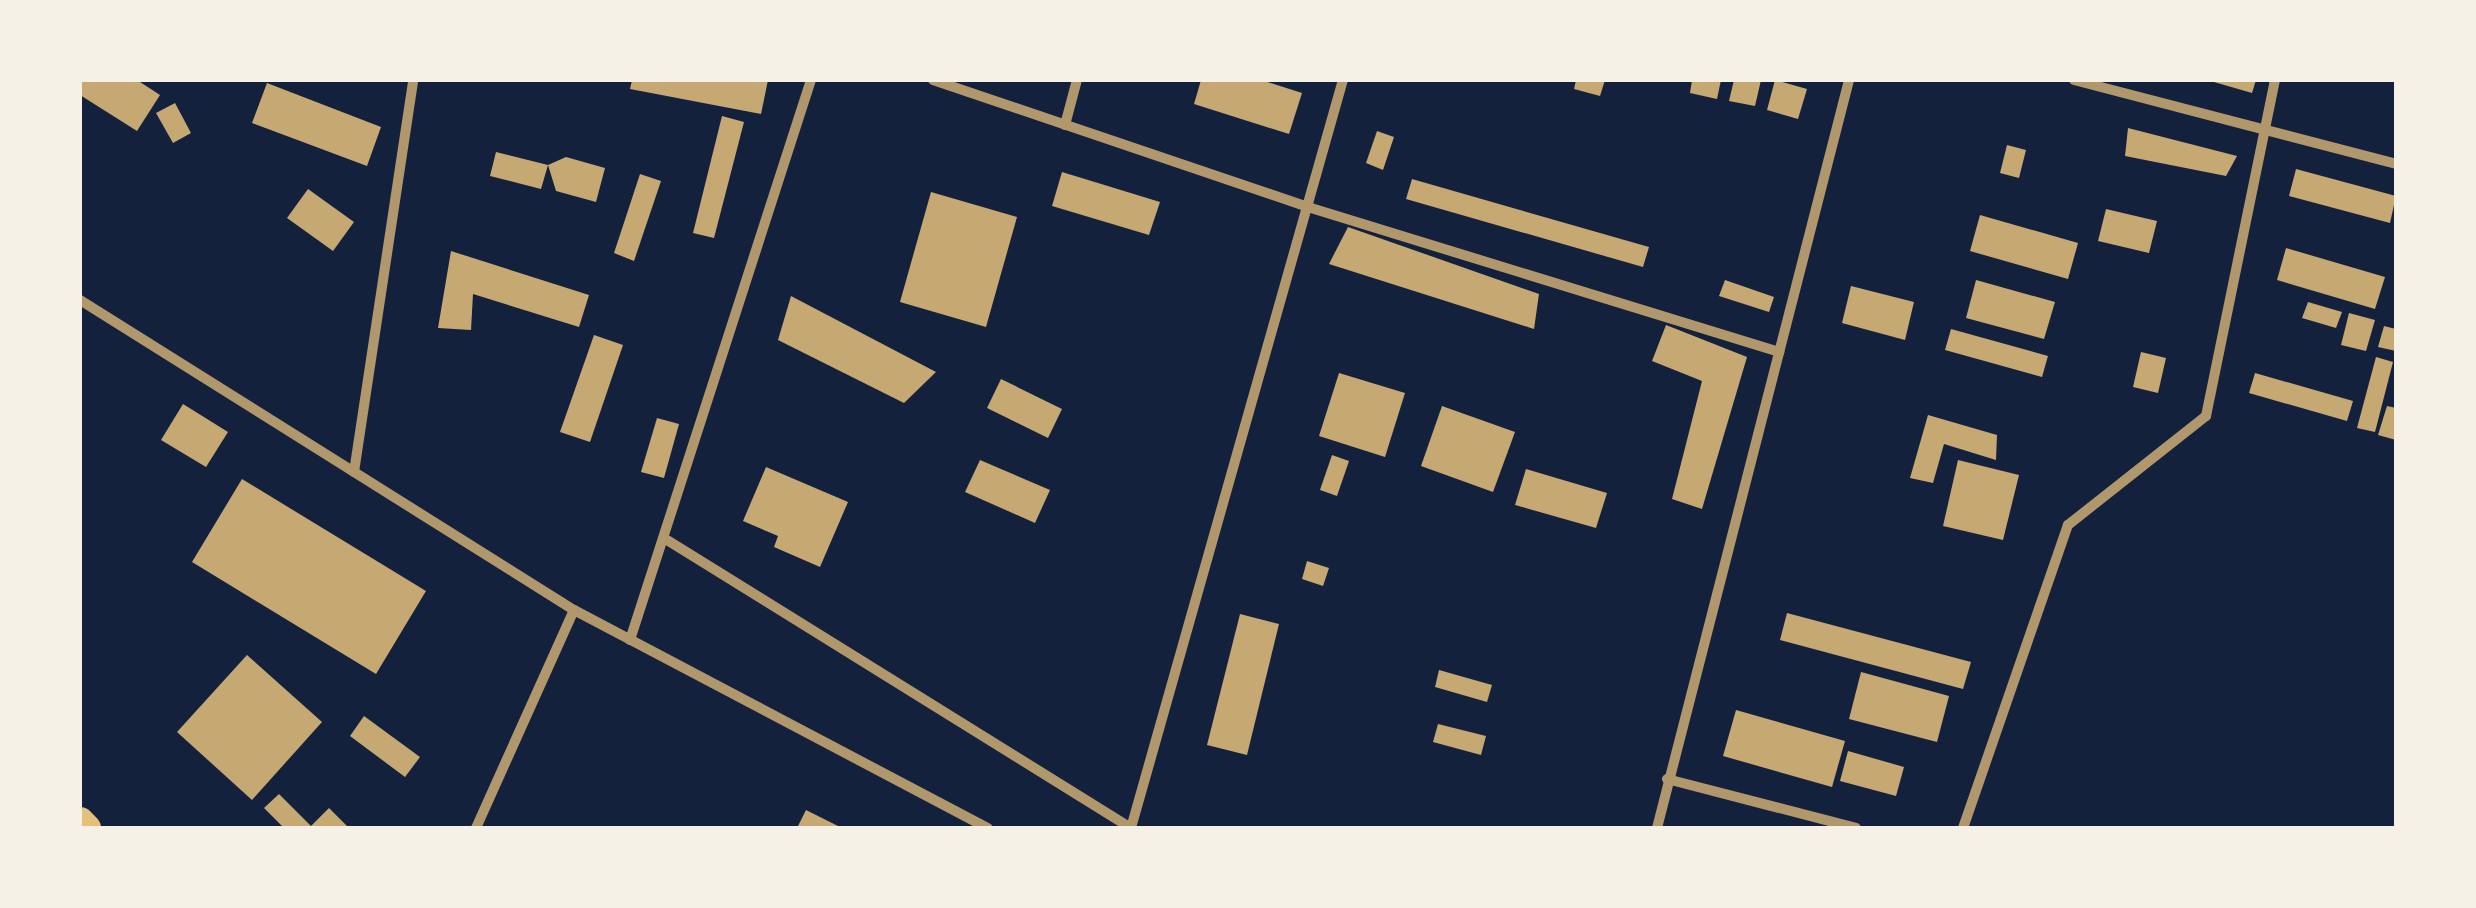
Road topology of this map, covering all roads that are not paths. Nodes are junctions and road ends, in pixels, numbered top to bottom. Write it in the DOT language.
graph roads {
  1 [pos="412,80"];
  2 [pos="811,80"];
  3 [pos="932,80"];
  4 [pos="1077,80"];
  5 [pos="1343,80"];
  6 [pos="1848,80"];
  7 [pos="2074,80"];
  8 [pos="2275,80"];
  9 [pos="1064,124"];
  10 [pos="2266,130"];
  11 [pos="2396,164"];
  12 [pos="1310,208"];
  13 [pos="80,300"];
  14 [pos="1779,352"];
  15 [pos="354,472"];
  16 [pos="667,540"];
  17 [pos="574,610"];
  18 [pos="630,640"];
  19 [pos="1667,780"];
  20 [pos="80,821"];
  21 [pos="88,828"];
  22 [pos="476,828"];
  23 [pos="988,828"];
  24 [pos="1131,828"];
  25 [pos="1657,828"];
  26 [pos="1856,828"];
  27 [pos="1963,828"];
  1 -- 15 [label="street"];
  2 -- 16 [label="street"];
  3 -- 9 [label="street"];
  4 -- 9 [label="street"];
  5 -- 12 [label="street"];
  6 -- 14 [label="street"];
  7 -- 10 [label="street"];
  8 -- 10 [label="street"];
  9 -- 12 [label="street"];
  10 -- 11 [label="street"];
  10 -- 27 [label="street"];
  12 -- 14 [label="street"];
  12 -- 24 [label="street"];
  13 -- 15 [label="street"];
  14 -- 19 [label="street"];
  15 -- 17 [label="street"];
  16 -- 18 [label="street"];
  16 -- 24 [label="street"];
  17 -- 18 [label="street"];
  17 -- 22 [label="street"];
  18 -- 23 [label="street"];
  19 -- 25 [label="street"];
  19 -- 26 [label="street"];
  20 -- 21 [label="highway"];
}
